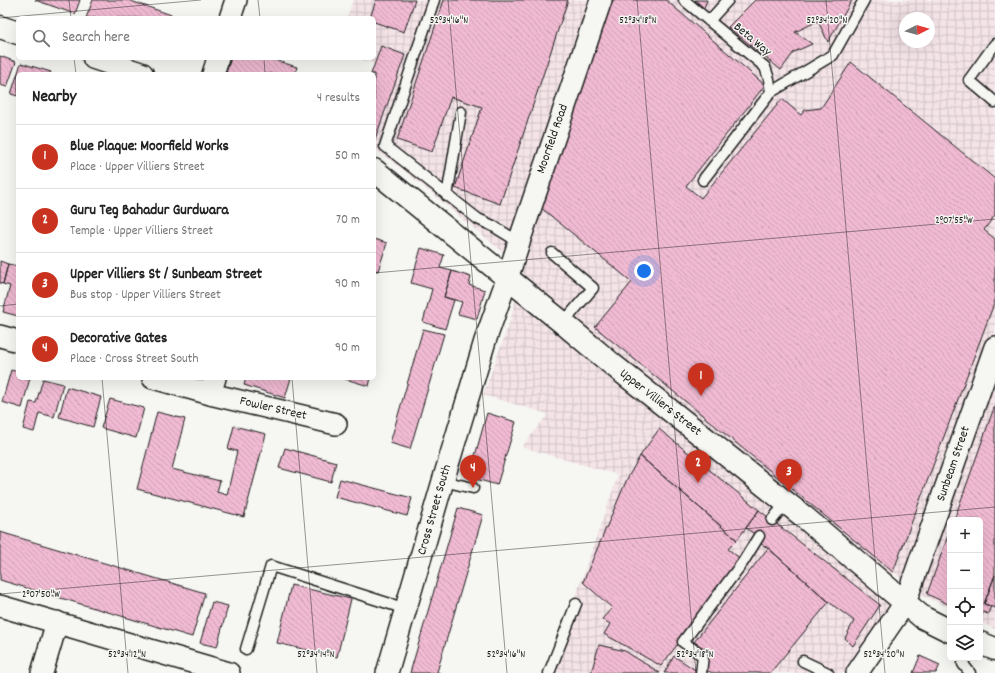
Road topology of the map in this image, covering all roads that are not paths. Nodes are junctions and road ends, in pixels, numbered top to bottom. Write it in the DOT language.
graph roads {
  1 [pos="236,0"];
  2 [pos="434,0"];
  3 [pos="600,0"];
  4 [pos="684,0"];
  5 [pos="728,0"];
  6 [pos="864,0"];
  7 [pos="231,16"];
  8 [pos="709,21"];
  9 [pos="0,27"];
  10 [pos="16,32"];
  11 [pos="995,44"];
  12 [pos="100,60"];
  13 [pos="217,60"];
  14 [pos="136,72"];
  15 [pos="214,72"];
  16 [pos="771,92"];
  17 [pos="995,102"];
  18 [pos="461,112"];
  19 [pos="376,172"];
  20 [pos="703,180"];
  21 [pos="447,196"];
  22 [pos="519,242"];
  23 [pos="552,253"];
  24 [pos="507,279"];
  25 [pos="562,323"];
  26 [pos="0,336"];
  27 [pos="16,340"];
  28 [pos="995,347"];
  29 [pos="168,380"];
  30 [pos="212,386"];
  31 [pos="336,424"];
  32 [pos="443,481"];
  33 [pos="473,488"];
  34 [pos="786,503"];
  35 [pos="772,520"];
  36 [pos="759,536"];
  37 [pos="905,603"];
  38 [pos="576,604"];
  39 [pos="0,606"];
  40 [pos="406,609"];
  41 [pos="57,622"];
  42 [pos="947,630"];
  43 [pos="983,643"];
  44 [pos="246,649"];
  45 [pos="995,649"];
  46 [pos="803,661"];
  47 [pos="964,661"];
  48 [pos="42,673"];
  49 [pos="229,673"];
  50 [pos="387,673"];
  51 [pos="549,673"];
  52 [pos="701,673"];
  53 [pos="828,673"];
  54 [pos="857,673"];
  55 [pos="970,673"];
  1 -- 7 [label="street"];
  2 -- 21 [label="lane"];
  3 -- 22 [label="street, Moorfield Road"];
  4 -- 8 [label="lane, Beta Way"];
  5 -- 8 [label="lane"];
  6 -- 16 [label="lane"];
  8 -- 16 [label="lane, Beta Way"];
  9 -- 10 [label="street"];
  11 -- 17 [label="lane"];
  12 -- 14 [label="street"];
  13 -- 15 [label="street"];
  16 -- 20 [label="lane"];
  18 -- 21 [label="lane"];
  19 -- 24 [label="street, Upper Villiers Street"];
  21 -- 22 [label="lane"];
  22 -- 24 [label="street, Moorfield Road"];
  23 -- 25 [label="lane"];
  24 -- 25 [label="street, Upper Villiers Street"];
  24 -- 32 [label="street, Cross Street South"];
  25 -- 34 [label="street, Upper Villiers Street"];
  26 -- 27 [label="street"];
  28 -- 37 [label="street, Sunbeam Street"];
  29 -- 30 [label="street, Fowler Street"];
  30 -- 31 [label="street, Fowler Street"];
  32 -- 33 [label="lane"];
  32 -- 40 [label="street, Cross Street South"];
  34 -- 35 [label="lane"];
  34 -- 37 [label="street, Upper Villiers Street"];
  36 -- 52 [label="lane"];
  37 -- 42 [label="street, Upper Villiers Street"];
  37 -- 54 [label="street, Sunbeam Street"];
  38 -- 51 [label="lane"];
  39 -- 41 [label="street"];
  40 -- 44 [label="lane"];
  40 -- 50 [label="street, Cross Street South"];
  41 -- 48 [label="street"];
  41 -- 49 [label="street"];
  43 -- 45 [label="street"];
  46 -- 53 [label="lane"];
  47 -- 55 [label="lane"];
}
